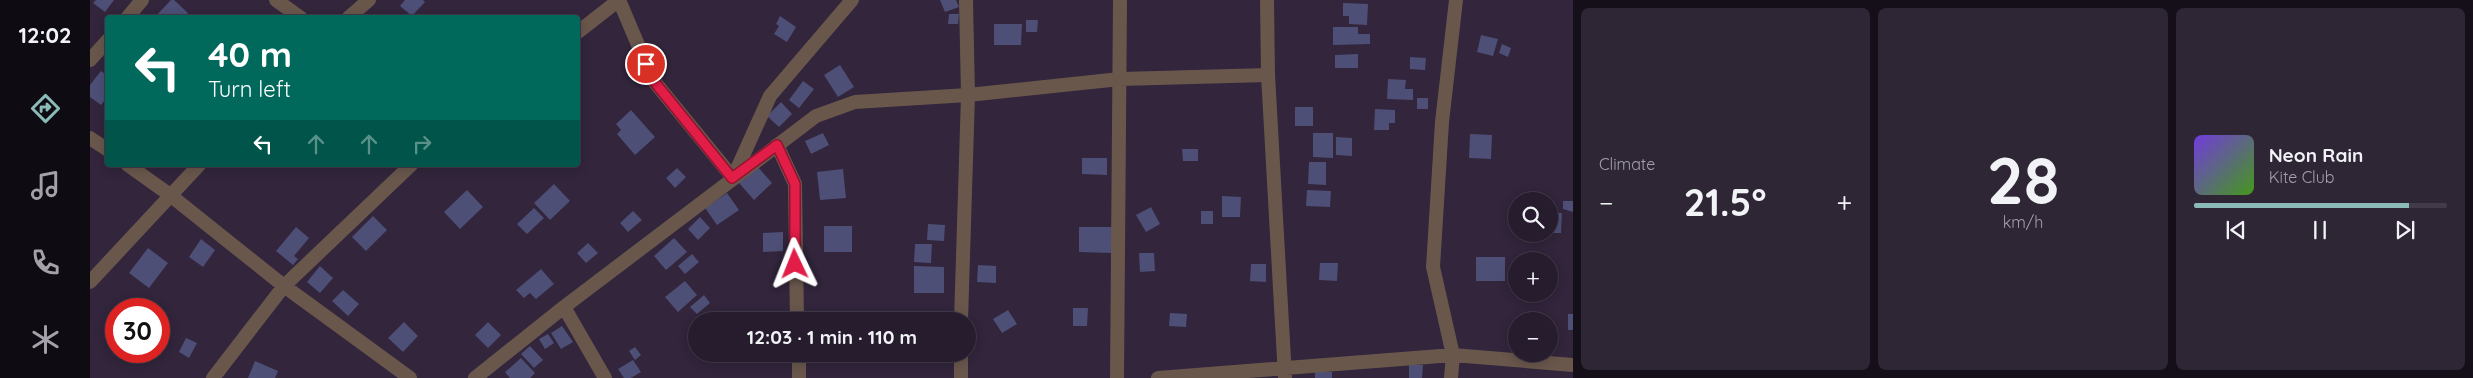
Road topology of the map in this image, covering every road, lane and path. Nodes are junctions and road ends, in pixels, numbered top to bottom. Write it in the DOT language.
graph roads {
  1 [pos="142,0"];
  2 [pos="276,0"];
  3 [pos="369,0"];
  4 [pos="619,0"];
  5 [pos="852,0"];
  6 [pos="966,0"];
  7 [pos="1120,0"];
  8 [pos="1266,0"];
  9 [pos="1456,0"];
  10 [pos="130,15"];
  11 [pos="297,15"];
  12 [pos="352,15"];
  13 [pos="580,30"];
  14 [pos="105,43"];
  15 [pos="90,60"];
  16 [pos="1268,75"];
  17 [pos="1120,79"];
  18 [pos="968,95"];
  19 [pos="90,138"];
  20 [pos="777,145"];
  21 [pos="105,148"];
  22 [pos="131,167"];
  23 [pos="197,167"];
  24 [pos="409,167"];
  25 [pos="732,178"];
  26 [pos="170,195"];
  27 [pos="90,282"];
  28 [pos="284,286"];
  29 [pos="564,307"];
  30 [pos="797,312"];
  31 [pos="961,312"];
  32 [pos="1453,355"];
  33 [pos="798,362"];
  34 [pos="961,362"];
  35 [pos="1573,365"];
  36 [pos="1285,373"];
  37 [pos="213,378"];
  38 [pos="410,378"];
  39 [pos="474,378"];
  40 [pos="605,378"];
  41 [pos="799,378"];
  42 [pos="961,378"];
  43 [pos="1118,378"];
  44 [pos="1158,378"];
  45 [pos="1451,378"];
  1 -- 10 [label="street"];
  2 -- 11 [label="street"];
  3 -- 12 [label="street"];
  4 -- 13 [label="street"];
  4 -- 25 [label="street"];
  5 -- 25 [label="street"];
  6 -- 18 [label="street"];
  7 -- 17 [label="street"];
  8 -- 16 [label="street"];
  9 -- 32 [label="street"];
  14 -- 15 [label="street"];
  16 -- 17 [label="street"];
  16 -- 36 [label="street"];
  17 -- 18 [label="street"];
  17 -- 43 [label="street"];
  18 -- 20 [label="street"];
  18 -- 31 [label="street"];
  19 -- 21 [label="street"];
  20 -- 25 [label="street"];
  20 -- 30 [label="street"];
  22 -- 26 [label="street"];
  23 -- 26 [label="street"];
  24 -- 28 [label="street"];
  25 -- 29 [label="street"];
  26 -- 27 [label="street"];
  26 -- 28 [label="street"];
  28 -- 37 [label="street"];
  28 -- 38 [label="street"];
  29 -- 39 [label="street"];
  29 -- 40 [label="street"];
  32 -- 35 [label="street"];
  32 -- 36 [label="street"];
  32 -- 45 [label="street"];
  33 -- 41 [label="street"];
  34 -- 42 [label="street"];
  36 -- 44 [label="street"];
}
